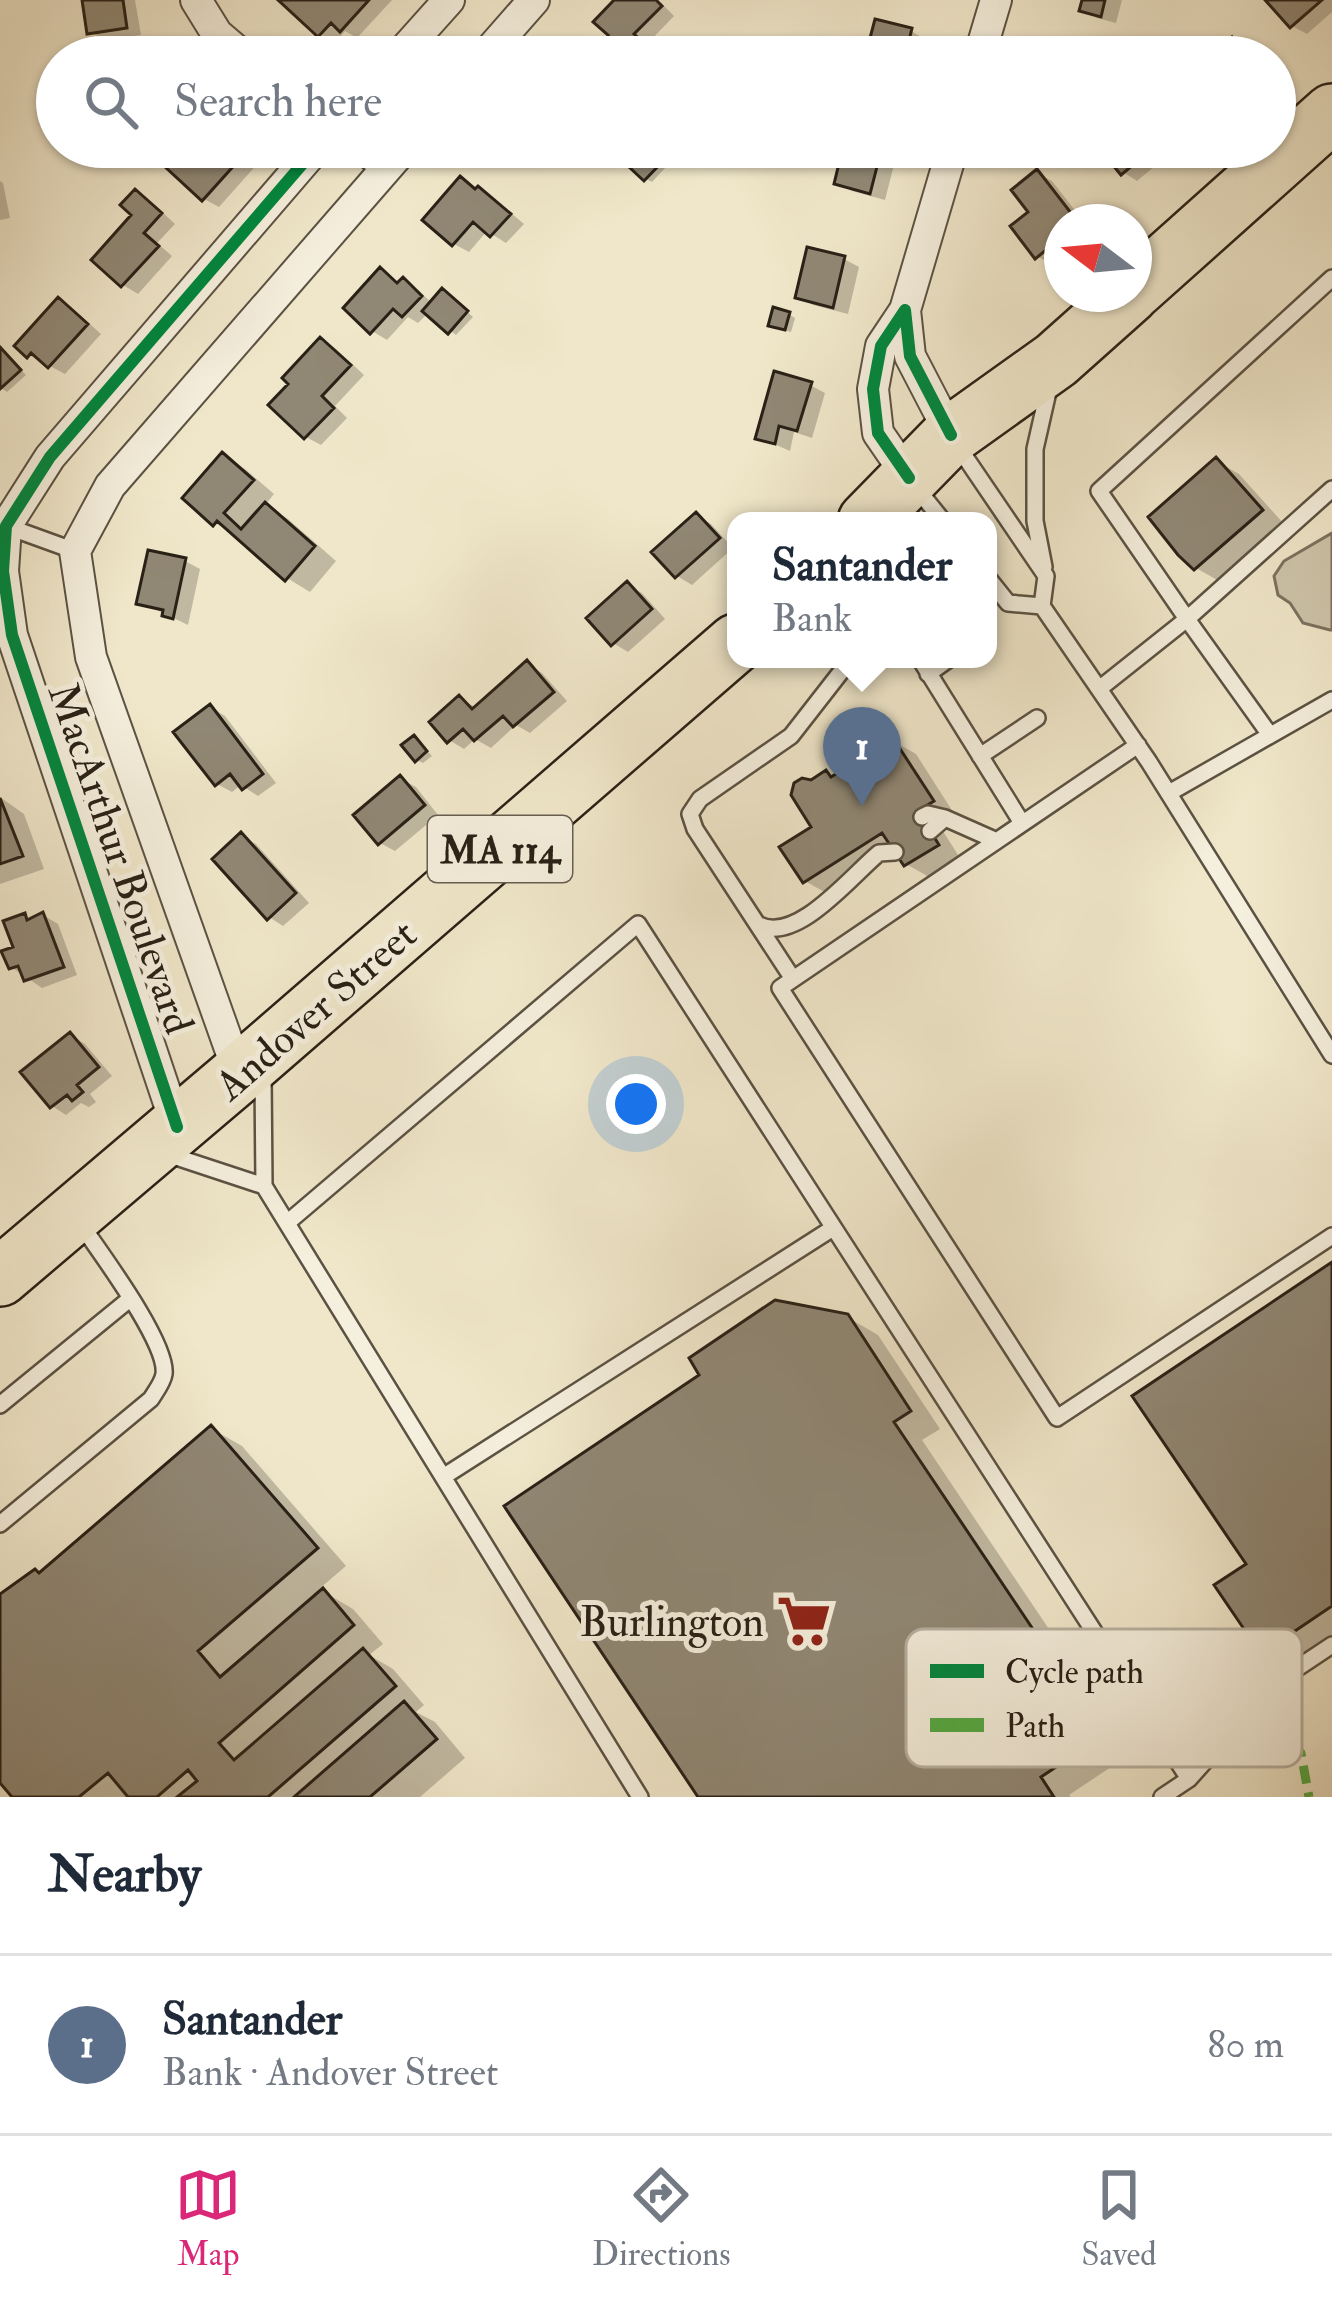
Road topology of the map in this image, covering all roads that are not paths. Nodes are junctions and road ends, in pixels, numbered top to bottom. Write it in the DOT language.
graph roads {
  1 [pos="196,0"];
  2 [pos="449,0"];
  3 [pos="534,0"];
  4 [pos="996,0"];
  5 [pos="219,36"];
  6 [pos="417,36"];
  7 [pos="502,36"];
  8 [pos="985,36"];
  9 [pos="1332,113"];
  10 [pos="1296,145"];
  11 [pos="299,168"];
  12 [pos="376,168"];
  13 [pos="386,168"];
  14 [pos="947,168"];
  15 [pos="1271,168"];
  16 [pos="382,173"];
  17 [pos="1152,274"];
  18 [pos="1332,278"];
  19 [pos="904,310"];
  20 [pos="1110,312"];
  21 [pos="1056,360"];
  22 [pos="951,435"];
  23 [pos="1332,489"];
  24 [pos="926,500"];
  25 [pos="892,512"];
  26 [pos="3,520"];
  27 [pos="74,551"];
  28 [pos="1046,576"];
  29 [pos="997,589"];
  30 [pos="997,599"];
  31 [pos="1008,603"];
  32 [pos="1042,606"];
  33 [pos="1186,619"];
  34 [pos="727,651"];
  35 [pos="843,668"];
  36 [pos="925,668"];
  37 [pos="1099,689"];
  38 [pos="1332,700"];
  39 [pos="1037,718"];
  40 [pos="1270,735"];
  41 [pos="1138,745"];
  42 [pos="980,756"];
  43 [pos="1169,793"];
  44 [pos="926,824"];
  45 [pos="1022,824"];
  46 [pos="997,841"];
  47 [pos="887,848"];
  48 [pos="757,923"];
  49 [pos="793,979"];
  50 [pos="1332,1055"];
  51 [pos="251,1064"];
  52 [pos="164,1138"];
  53 [pos="264,1186"];
  54 [pos="74,1214"];
  55 [pos="287,1222"];
  56 [pos="833,1228"];
  57 [pos="1332,1236"];
  58 [pos="0,1277"];
  59 [pos="131,1298"];
  60 [pos="0,1406"];
  61 [pos="443,1477"];
  62 [pos="0,1524"];
  63 [pos="1093,1629"];
  64 [pos="1332,1645"];
  65 [pos="1302,1665"];
  66 [pos="1182,1767"];
  67 [pos="1201,1767"];
  68 [pos="1190,1779"];
  69 [pos="640,1797"];
  70 [pos="1162,1797"];
  1 -- 5 [label="street"];
  2 -- 6 [label="street"];
  3 -- 7 [label="street"];
  4 -- 8 [label="street"];
  9 -- 10 [label="highway"];
  11 -- 26 [label="street"];
  12 -- 16 [label="lane"];
  13 -- 16 [label="street"];
  14 -- 19 [label="street"];
  15 -- 17 [label="highway"];
  16 -- 27 [label="street"];
  18 -- 33 [label="lane"];
  19 -- 22 [label="street"];
  19 -- 24 [label="street"];
  20 -- 21 [label="highway"];
  21 -- 22 [label="highway"];
  21 -- 28 [label="lane"];
  22 -- 24 [label="highway"];
  22 -- 28 [label="lane"];
  23 -- 33 [label="lane"];
  24 -- 25 [label="highway"];
  26 -- 27 [label="lane"];
  26 -- 52 [label="street, MacArthur Boulevard"];
  27 -- 51 [label="street, MacArthur Boulevard"];
  28 -- 32 [label="lane"];
  29 -- 31 [label="lane"];
  30 -- 31 [label="lane"];
  31 -- 32 [label="lane"];
  32 -- 37 [label="lane"];
  33 -- 37 [label="lane"];
  33 -- 40 [label="lane"];
  34 -- 51 [label="highway, Andover Street / MA 114"];
  35 -- 48 [label="lane"];
  36 -- 42 [label="lane"];
  37 -- 41 [label="lane"];
  38 -- 40 [label="lane"];
  39 -- 42 [label="lane"];
  40 -- 43 [label="lane"];
  41 -- 43 [label="lane"];
  41 -- 45 [label="lane"];
  42 -- 45 [label="lane"];
  43 -- 50 [label="lane"];
  44 -- 46 [label="lane"];
  45 -- 46 [label="lane"];
  46 -- 49 [label="lane"];
  47 -- 48 [label="lane"];
  48 -- 49 [label="lane"];
  49 -- 57 [label="lane"];
  51 -- 52 [label="highway, Andover Street / MA 114"];
  51 -- 53 [label="lane"];
  52 -- 53 [label="lane"];
  52 -- 54 [label="highway, Andover Street / MA 114"];
  53 -- 55 [label="lane"];
  54 -- 58 [label="highway, Andover Street / MA 114"];
  54 -- 59 [label="lane"];
  55 -- 56 [label="lane"];
  55 -- 61 [label="lane"];
  56 -- 61 [label="lane"];
  56 -- 63 [label="lane"];
  59 -- 60 [label="lane"];
  59 -- 62 [label="lane"];
  61 -- 69 [label="lane"];
  64 -- 65 [label="lane"];
  66 -- 68 [label="lane"];
  67 -- 68 [label="lane"];
  68 -- 70 [label="lane"];
}
